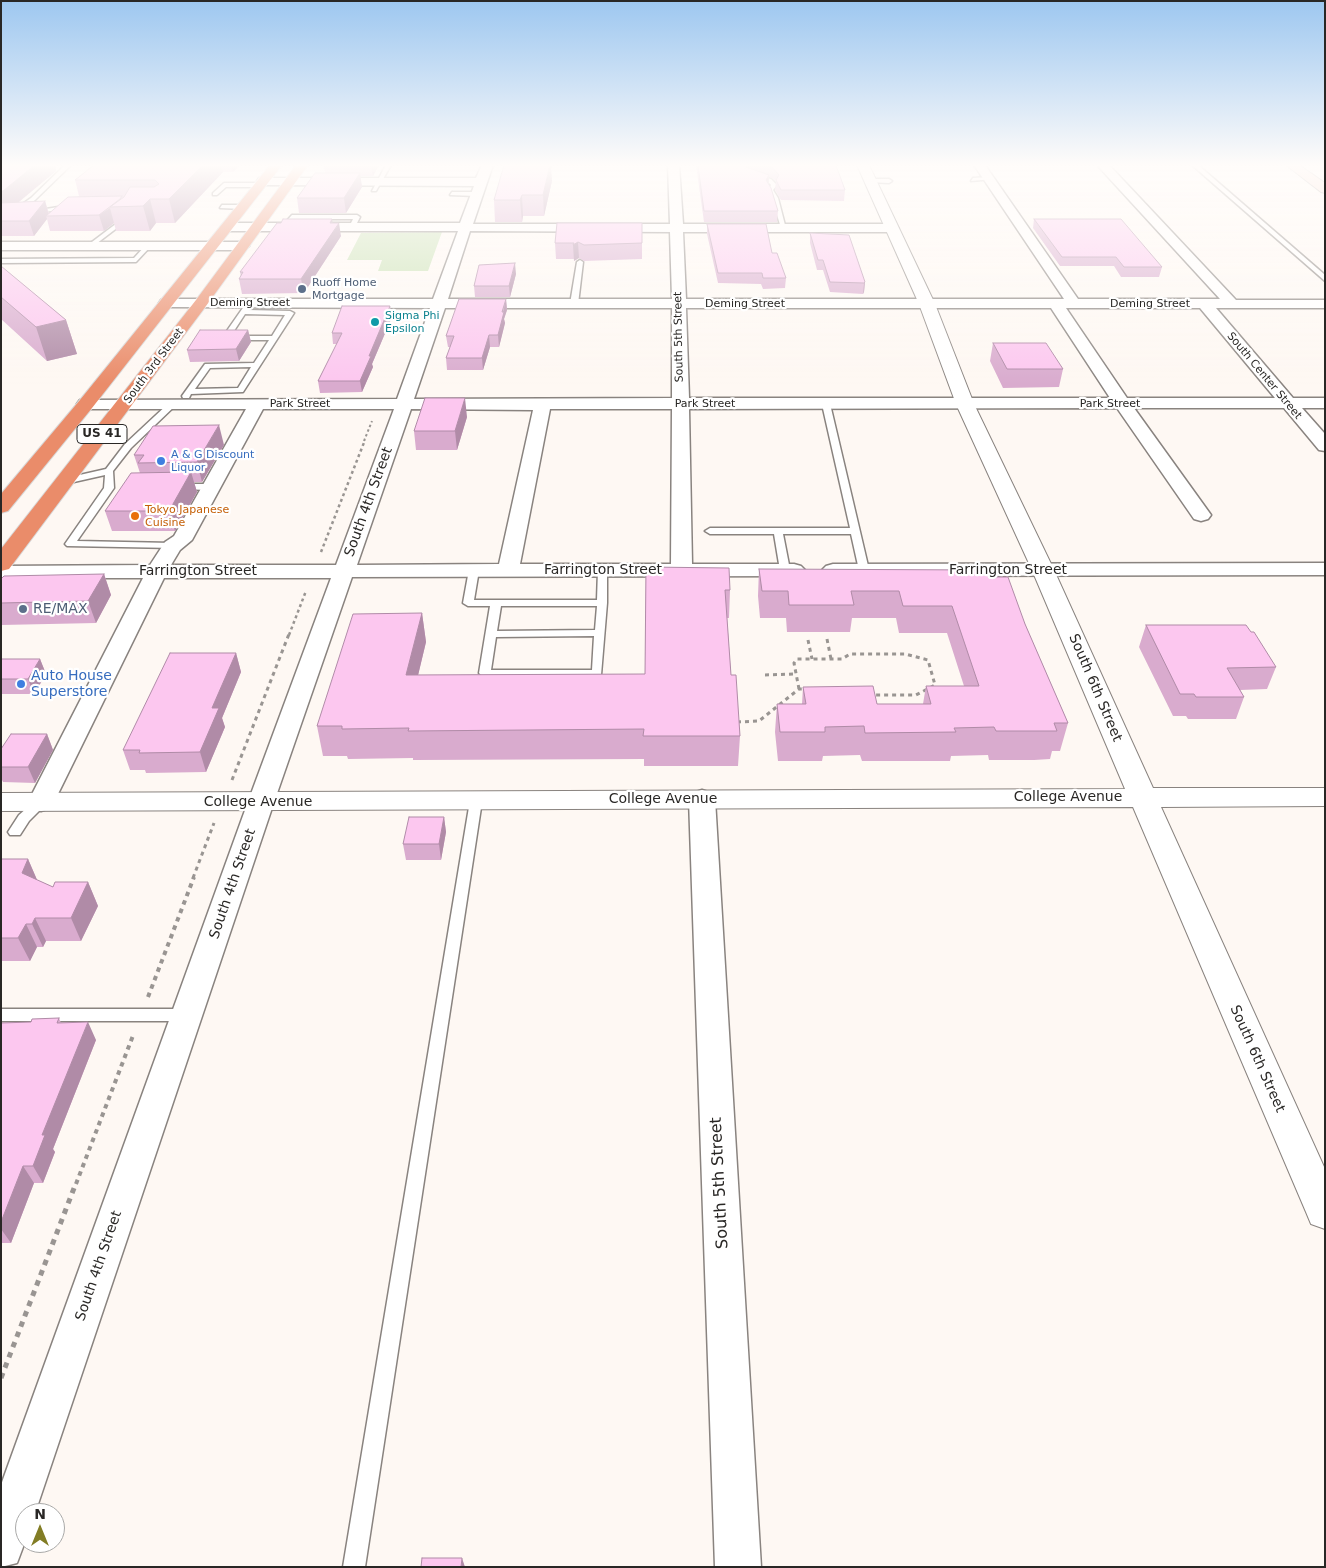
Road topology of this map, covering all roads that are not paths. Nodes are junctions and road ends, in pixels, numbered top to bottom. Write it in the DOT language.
graph roads {
  1 [pos="101,238"];
  2 [pos="218,238"];
  3 [pos="248,238"];
  4 [pos="460,238"];
  5 [pos="677,238"];
  6 [pos="897,238"];
  7 [pos="1030,238"];
  8 [pos="1171,238"];
  9 [pos="1278,238"];
  10 [pos="1,246"];
  11 [pos="90,246"];
  12 [pos="148,246"];
  13 [pos="212,246"];
  14 [pos="242,246"];
  15 [pos="1,261"];
  16 [pos="580,262"];
  17 [pos="1325,279"];
  18 [pos="166,302"];
  19 [pos="201,303"];
  20 [pos="439,303"];
  21 [pos="574,304"];
  22 [pos="679,304"];
  23 [pos="927,304"];
  24 [pos="1056,304"];
  25 [pos="1074,304"];
  26 [pos="1204,304"];
  27 [pos="1232,304"];
  28 [pos="1325,304"];
  29 [pos="246,308"];
  30 [pos="274,338"];
  31 [pos="256,365"];
  32 [pos="181,400"];
  33 [pos="1286,403"];
  34 [pos="1325,403"];
  35 [pos="86,404"];
  36 [pos="125,404"];
  37 [pos="257,404"];
  38 [pos="404,404"];
  39 [pos="538,404"];
  40 [pos="681,404"];
  41 [pos="826,404"];
  42 [pos="965,404"];
  43 [pos="1123,404"];
  44 [pos="1325,446"];
  45 [pos="109,471"];
  46 [pos="65,481"];
  47 [pos="173,487"];
  48 [pos="210,487"];
  49 [pos="1,507"];
  50 [pos="1201,515"];
  51 [pos="710,530"];
  52 [pos="778,530"];
  53 [pos="855,531"];
  54 [pos="172,546"];
  55 [pos="1,564"];
  56 [pos="1325,568"];
  57 [pos="474,570"];
  58 [pos="508,570"];
  59 [pos="603,570"];
  60 [pos="682,570"];
  61 [pos="785,570"];
  62 [pos="864,570"];
  63 [pos="1044,570"];
  64 [pos="157,571"];
  65 [pos="329,571"];
  66 [pos="1,572"];
  67 [pos="496,603"];
  68 [pos="602,604"];
  69 [pos="600,633"];
  70 [pos="490,634"];
  71 [pos="1141,797"];
  72 [pos="1325,797"];
  73 [pos="702,799"];
  74 [pos="476,801"];
  75 [pos="1,802"];
  76 [pos="41,802"];
  77 [pos="262,802"];
  78 [pos="15,832"];
  79 [pos="1,1015"];
  80 [pos="187,1015"];
  81 [pos="1325,1212"];
  82 [pos="1,1547"];
  83 [pos="354,1567"];
  84 [pos="738,1567"];
  1 -- 11 [label="lane"];
  2 -- 13 [label="highway, US 41"];
  3 -- 14 [label="highway, South 3rd Street / US 41"];
  4 -- 20 [label="street, South 4th Street"];
  5 -- 22 [label="street, South 5th Street"];
  6 -- 23 [label="street, South 6th Street"];
  7 -- 25 [label="street"];
  8 -- 27 [label="street"];
  9 -- 17 [label="lane"];
  10 -- 11 [label="street"];
  11 -- 12 [label="street"];
  12 -- 13 [label="street"];
  12 -- 15 [label="lane"];
  13 -- 14 [label="street"];
  13 -- 18 [label="highway, US 41"];
  14 -- 19 [label="highway, South 3rd Street / US 41"];
  16 -- 21 [label="lane"];
  18 -- 19 [label="street, Deming Street"];
  18 -- 35 [label="highway, US 41"];
  19 -- 29 [label="street, Deming Street"];
  19 -- 36 [label="highway, South 3rd Street / US 41"];
  20 -- 21 [label="street, Deming Street"];
  20 -- 29 [label="street, Deming Street"];
  20 -- 38 [label="street, South 4th Street"];
  21 -- 22 [label="street, Deming Street"];
  22 -- 23 [label="street, Deming Street"];
  22 -- 40 [label="street, South 5th Street"];
  23 -- 24 [label="street, Deming Street"];
  23 -- 42 [label="street, South 6th Street"];
  24 -- 25 [label="street, Deming Street"];
  24 -- 43 [label="street"];
  25 -- 26 [label="street, Deming Street"];
  26 -- 27 [label="street, Deming Street"];
  26 -- 33 [label="street, South Center Street"];
  27 -- 28 [label="street, Deming Street"];
  29 -- 30 [label="lane"];
  29 -- 30 [label="lane"];
  30 -- 31 [label="lane"];
  31 -- 32 [label="lane"];
  31 -- 32 [label="lane"];
  32 -- 36 [label="street, Park Street"];
  32 -- 37 [label="street, Park Street"];
  32 -- 45 [label="lane"];
  33 -- 34 [label="street, Park Street"];
  33 -- 43 [label="street, Park Street"];
  33 -- 44 [label="street, South Center Street"];
  35 -- 36 [label="street, Park Street"];
  35 -- 49 [label="highway, US 41"];
  36 -- 46 [label="highway, South 3rd Street / US 41"];
  37 -- 38 [label="street, Park Street"];
  37 -- 48 [label="street"];
  38 -- 39 [label="street, Park Street"];
  38 -- 65 [label="street, South 4th Street"];
  39 -- 40 [label="street, Park Street"];
  39 -- 58 [label="street"];
  40 -- 41 [label="street, Park Street"];
  40 -- 60 [label="street, South 5th Street"];
  41 -- 42 [label="street, Park Street"];
  41 -- 53 [label="lane"];
  42 -- 43 [label="street, Park Street"];
  42 -- 63 [label="street, South 6th Street"];
  43 -- 50 [label="street"];
  45 -- 46 [label="lane"];
  45 -- 54 [label="lane"];
  46 -- 55 [label="highway, South 3rd Street / US 41"];
  47 -- 48 [label="lane"];
  48 -- 54 [label="street"];
  51 -- 52 [label="lane"];
  52 -- 53 [label="lane"];
  52 -- 61 [label="lane"];
  53 -- 62 [label="lane"];
  54 -- 64 [label="street"];
  56 -- 63 [label="street, Farrington Street"];
  57 -- 58 [label="street, Farrington Street"];
  57 -- 65 [label="street, Farrington Street"];
  57 -- 67 [label="lane"];
  58 -- 59 [label="street, Farrington Street"];
  59 -- 60 [label="street, Farrington Street"];
  59 -- 68 [label="lane"];
  60 -- 61 [label="street, Farrington Street"];
  61 -- 62 [label="street, Farrington Street"];
  62 -- 63 [label="street, Farrington Street"];
  63 -- 71 [label="street, South 6th Street"];
  64 -- 65 [label="street, Farrington Street"];
  64 -- 66 [label="street, Farrington Street"];
  64 -- 76 [label="street"];
  65 -- 77 [label="street, South 4th Street"];
  67 -- 68 [label="lane"];
  67 -- 70 [label="lane"];
  68 -- 69 [label="lane"];
  69 -- 70 [label="lane"];
  69 -- 70 [label="lane"];
  71 -- 72 [label="street, College Avenue"];
  71 -- 73 [label="street, College Avenue"];
  71 -- 81 [label="street, South 6th Street"];
  73 -- 74 [label="street, College Avenue"];
  73 -- 84 [label="street, South 5th Street"];
  74 -- 77 [label="street, College Avenue"];
  74 -- 83 [label="lane"];
  75 -- 76 [label="street, College Avenue"];
  76 -- 77 [label="street, College Avenue"];
  76 -- 78 [label="lane"];
  77 -- 80 [label="street, South 4th Street"];
  79 -- 80 [label="lane"];
  80 -- 82 [label="street, South 4th Street"];
}
